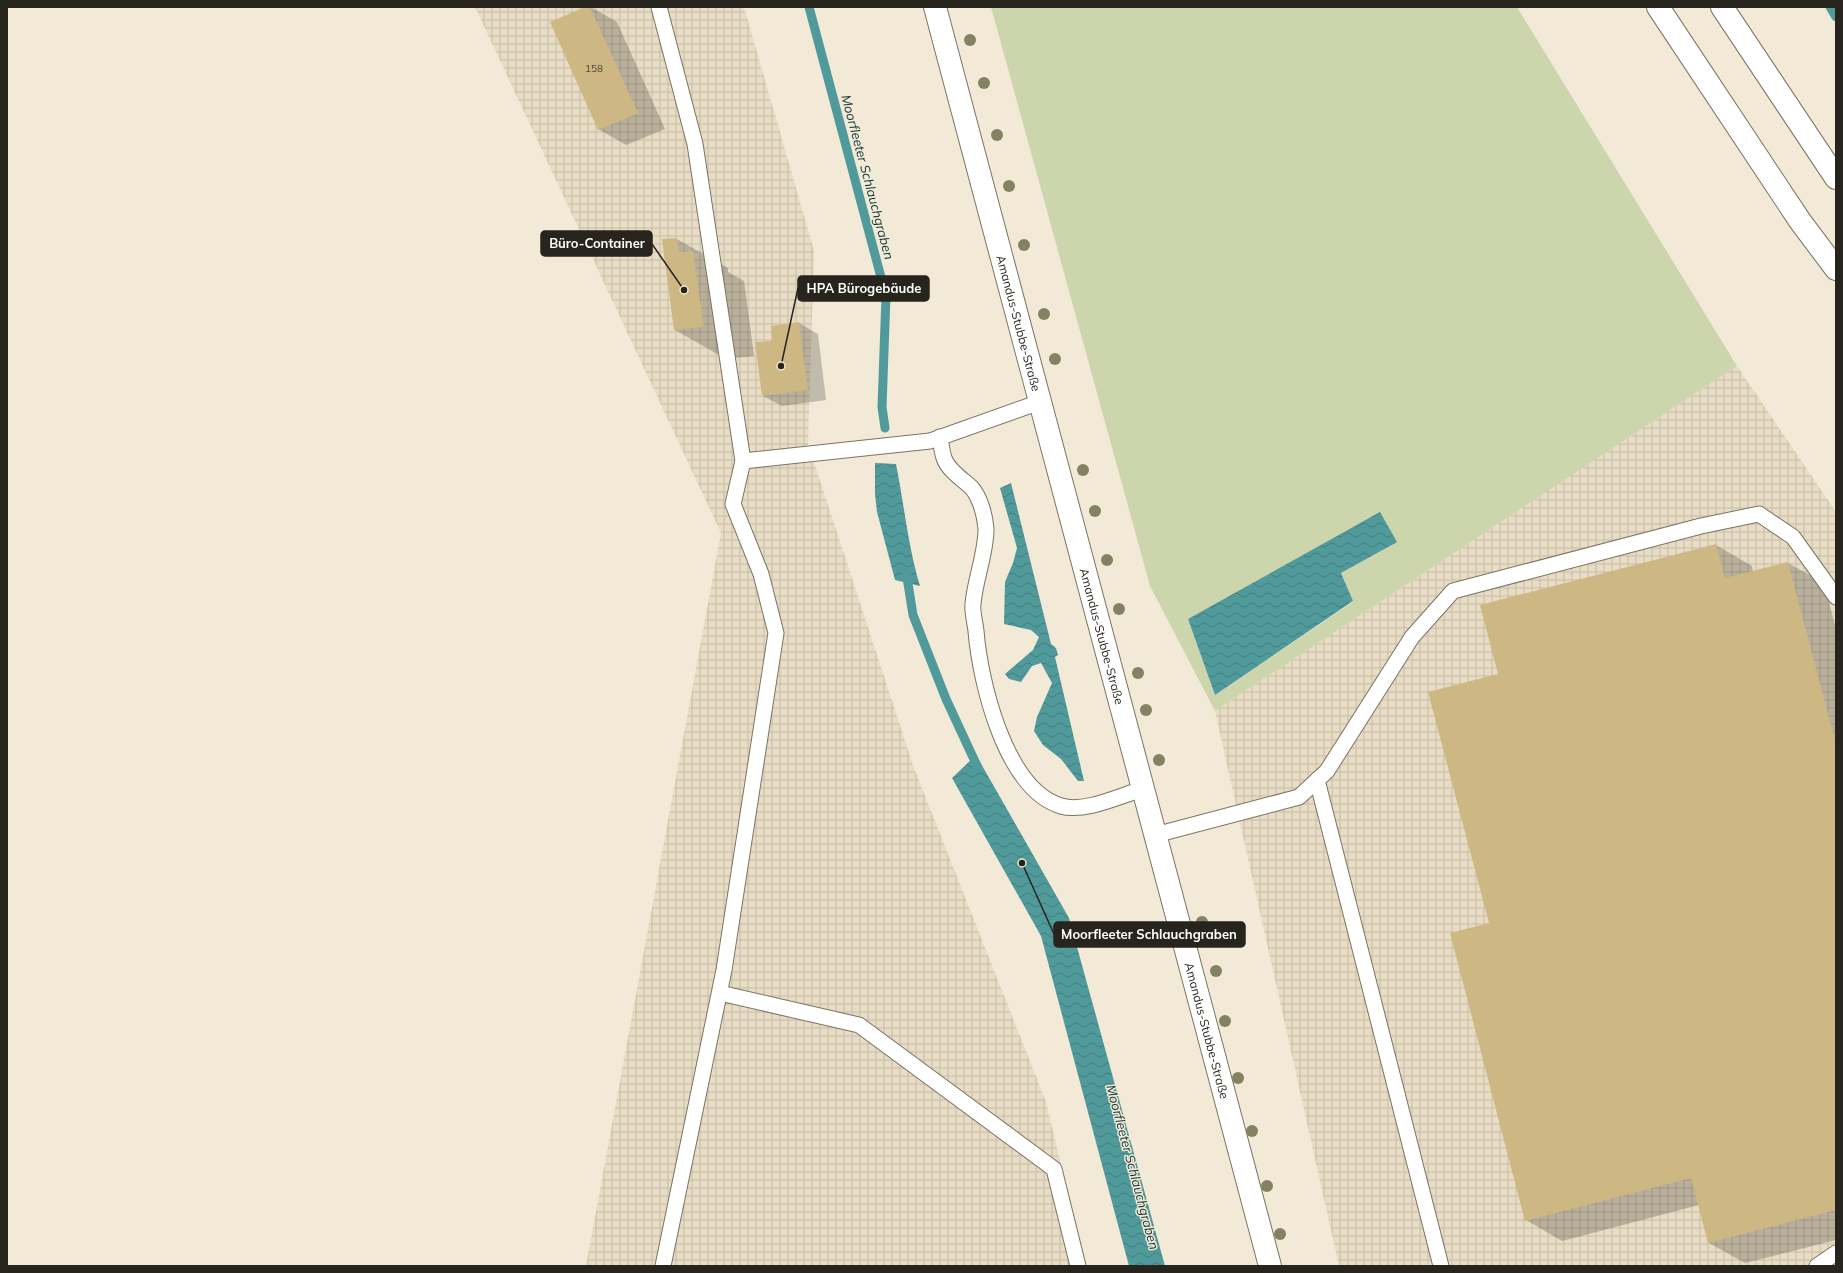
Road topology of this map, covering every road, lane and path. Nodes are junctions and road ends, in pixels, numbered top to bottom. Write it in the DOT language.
graph roads {
  1 [pos="659,7"];
  2 [pos="935,7"];
  3 [pos="1658,7"];
  4 [pos="1722,7"];
  5 [pos="1836,178"];
  6 [pos="1836,269"];
  7 [pos="1040,402"];
  8 [pos="940,437"];
  9 [pos="743,461"];
  10 [pos="1836,597"];
  11 [pos="1317,780"];
  12 [pos="1143,789"];
  13 [pos="1155,835"];
  14 [pos="720,992"];
  15 [pos="1836,1253"];
  16 [pos="663,1266"];
  17 [pos="1078,1266"];
  18 [pos="1270,1266"];
  19 [pos="1441,1266"];
  20 [pos="1817,1266"];
  1 -- 9 [label="lane"];
  2 -- 7 [label="main road, Amandus-Stubbe-Straße"];
  3 -- 6 [label="main road"];
  4 -- 5 [label="main road"];
  7 -- 8 [label="lane"];
  7 -- 12 [label="main road, Amandus-Stubbe-Straße"];
  8 -- 9 [label="lane"];
  8 -- 12 [label="lane"];
  9 -- 14 [label="lane"];
  10 -- 11 [label="lane"];
  11 -- 13 [label="lane"];
  11 -- 19 [label="lane"];
  12 -- 13 [label="main road, Amandus-Stubbe-Straße"];
  13 -- 18 [label="main road, Amandus-Stubbe-Straße"];
  14 -- 16 [label="lane"];
  14 -- 17 [label="lane"];
  15 -- 20 [label="lane"];
}
